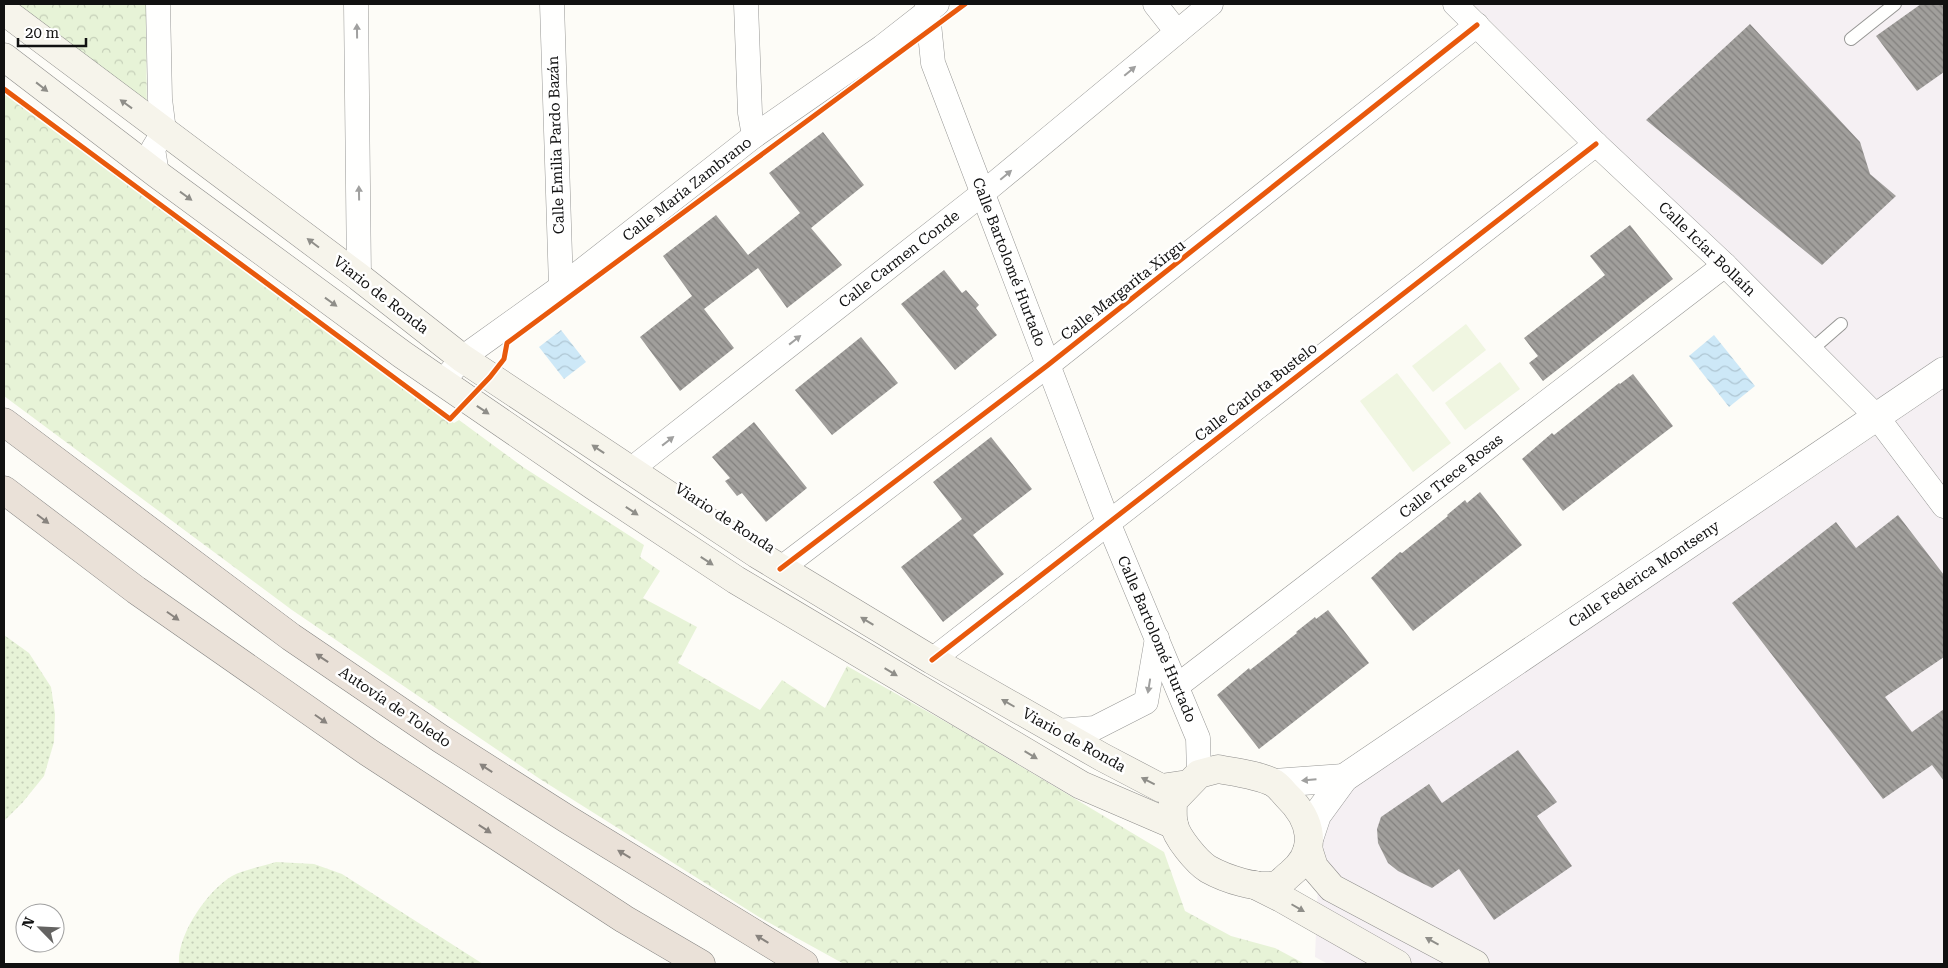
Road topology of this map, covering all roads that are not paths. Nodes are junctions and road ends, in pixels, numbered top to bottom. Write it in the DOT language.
graph roads {
  1 [pos="158,4"];
  2 [pos="356,4"];
  3 [pos="552,4"];
  4 [pos="746,4"];
  5 [pos="1155,4"];
  6 [pos="1211,4"];
  7 [pos="1455,4"];
  8 [pos="1895,4"];
  9 [pos="931,7"];
  10 [pos="4,11"];
  11 [pos="1477,25"];
  12 [pos="1177,32"];
  13 [pos="1851,39"];
  14 [pos="4,57"];
  15 [pos="164,131"];
  16 [pos="754,136"];
  17 [pos="1596,144"];
  18 [pos="157,174"];
  19 [pos="983,194"];
  20 [pos="1725,265"];
  21 [pos="359,277"];
  22 [pos="561,287"];
  23 [pos="1840,324"];
  24 [pos="1810,351"];
  25 [pos="462,358"];
  26 [pos="1048,365"];
  27 [pos="1944,371"];
  28 [pos="443,382"];
  29 [pos="1877,417"];
  30 [pos="4,422"];
  31 [pos="629,471"];
  32 [pos="4,490"];
  33 [pos="1944,506"];
  34 [pos="1108,522"];
  35 [pos="780,569"];
  36 [pos="1157,638"];
  37 [pos="932,660"];
  38 [pos="1177,686"];
  39 [pos="1058,731"];
  40 [pos="1198,738"];
  41 [pos="1236,772"];
  42 [pos="1344,778"];
  43 [pos="1194,779"];
  44 [pos="1274,784"];
  45 [pos="1174,825"];
  46 [pos="1309,842"];
  47 [pos="1255,886"];
  48 [pos="701,964"];
  49 [pos="804,964"];
  50 [pos="1397,964"];
  51 [pos="1475,964"];
  1 -- 15 [label="street"];
  21 -- 2 [label="street, one-way"];
  3 -- 22 [label="street, Calle Emilia Pardo Bazán"];
  4 -- 16 [label="street"];
  5 -- 12 [label="street"];
  6 -- 12 [label="street, Calle Carmen Conde"];
  7 -- 11 [label="street, Calle Icíar Bollaín"];
  8 -- 13 [label="lane"];
  9 -- 16 [label="street, Calle María Zambrano"];
  9 -- 19 [label="street, Calle Bartolomé Hurtado"];
  15 -- 10 [label="main road, Viario de Ronda, one-way"];
  11 -- 17 [label="street, Calle Icíar Bollaín"];
  11 -- 26 [label="street, Calle Margarita Xirgu"];
  19 -- 12 [label="street, Calle Carmen Conde, one-way"];
  14 -- 18 [label="main road, one-way"];
  15 -- 18 [label="street"];
  21 -- 15 [label="main road, Viario de Ronda, one-way"];
  16 -- 22 [label="street, Calle María Zambrano"];
  17 -- 20 [label="street, Calle Icíar Bollaín"];
  17 -- 34 [label="street, Calle Carlota Bustelo"];
  18 -- 28 [label="main road, one-way"];
  19 -- 26 [label="street, Calle Bartolomé Hurtado"];
  31 -- 19 [label="street, Calle Carmen Conde, one-way"];
  20 -- 24 [label="street, Calle Icíar Bollaín"];
  20 -- 38 [label="street, Calle Trece Rosas"];
  21 -- 25 [label="main road, Viario de Ronda"];
  22 -- 25 [label="street, Calle María Zambrano"];
  23 -- 24 [label="lane"];
  24 -- 29 [label="street, Calle Icíar Bollaín"];
  25 -- 28 [label="street, Calle María Zambrano"];
  31 -- 25 [label="main road, Viario de Ronda, one-way"];
  26 -- 34 [label="street, Calle Bartolomé Hurtado"];
  26 -- 35 [label="street, Calle Margarita Xirgu"];
  27 -- 29 [label="street, Calle Federica Montseny"];
  28 -- 45 [label="main road, one-way"];
  29 -- 33 [label="street, Calle Icíar Bollaín"];
  29 -- 42 [label="street, Calle Federica Montseny"];
  49 -- 30 [label="highway, Autovía de Toledo, one-way"];
  31 -- 35 [label="main road, Viario de Ronda"];
  32 -- 48 [label="highway, one-way"];
  34 -- 36 [label="street, Calle Bartolomé Hurtado"];
  34 -- 37 [label="street, Calle Carlota Bustelo"];
  37 -- 35 [label="main road, Viario de Ronda, one-way"];
  36 -- 38 [label="street, Calle Bartolomé Hurtado"];
  36 -- 39 [label="street, one-way"];
  39 -- 37 [label="main road, Viario de Ronda, one-way"];
  38 -- 40 [label="street, Calle Bartolomé Hurtado"];
  43 -- 39 [label="main road, Viario de Ronda, one-way"];
  40 -- 41 [label="street, Calle Bartolomé Hurtado"];
  40 -- 43 [label="street, Calle Bartolomé Hurtado"];
  41 -- 43 [label="main road"];
  41 -- 44 [label="main road"];
  42 -- 44 [label="street, Calle Federica Montseny, one-way"];
  42 -- 46 [label="street, Calle Federica Montseny"];
  43 -- 45 [label="main road"];
  44 -- 46 [label="main road"];
  45 -- 47 [label="main road"];
  46 -- 47 [label="main road"];
  51 -- 46 [label="main road, one-way"];
  47 -- 50 [label="main road, one-way"];
}
